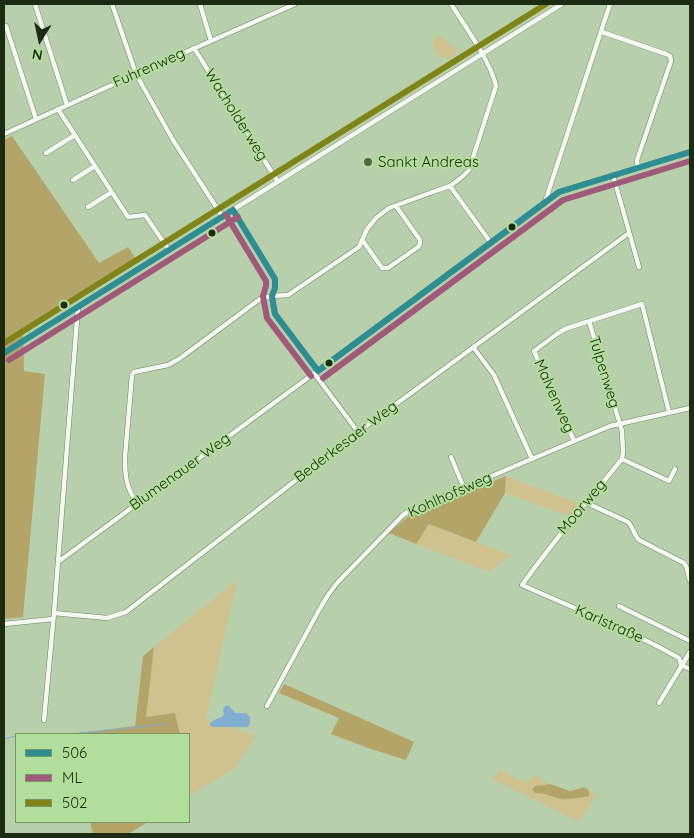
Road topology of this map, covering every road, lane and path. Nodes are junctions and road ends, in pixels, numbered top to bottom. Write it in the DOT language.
graph roads {
  1 [pos="35,4"];
  2 [pos="112,4"];
  3 [pos="200,4"];
  4 [pos="278,4"];
  5 [pos="295,4"];
  6 [pos="451,4"];
  7 [pos="562,4"];
  8 [pos="610,4"];
  9 [pos="280,11"];
  10 [pos="6,26"];
  11 [pos="602,32"];
  12 [pos="211,41"];
  13 [pos="194,48"];
  14 [pos="482,54"];
  15 [pos="136,74"];
  16 [pos="67,106"];
  17 [pos="58,109"];
  18 [pos="36,120"];
  19 [pos="4,134"];
  20 [pos="75,135"];
  21 [pos="690,152"];
  22 [pos="46,153"];
  23 [pos="95,166"];
  24 [pos="638,168"];
  25 [pos="613,175"];
  26 [pos="73,180"];
  27 [pos="278,182"];
  28 [pos="450,186"];
  29 [pos="112,192"];
  30 [pos="545,203"];
  31 [pos="396,206"];
  32 [pos="88,207"];
  33 [pos="232,210"];
  34 [pos="222,216"];
  35 [pos="629,233"];
  36 [pos="362,241"];
  37 [pos="491,243"];
  38 [pos="169,250"];
  39 [pos="639,267"];
  40 [pos="272,296"];
  41 [pos="78,307"];
  42 [pos="589,321"];
  43 [pos="473,347"];
  44 [pos="4,353"];
  45 [pos="316,372"];
  46 [pos="690,408"];
  47 [pos="669,412"];
  48 [pos="620,423"];
  49 [pos="358,432"];
  50 [pos="574,441"];
  51 [pos="451,458"];
  52 [pos="532,459"];
  53 [pos="622,459"];
  54 [pos="675,469"];
  55 [pos="464,488"];
  56 [pos="138,503"];
  57 [pos="587,503"];
  58 [pos="58,562"];
  59 [pos="690,580"];
  60 [pos="522,585"];
  61 [pos="619,606"];
  62 [pos="54,616"];
  63 [pos="4,624"];
  64 [pos="690,641"];
  65 [pos="690,652"];
  66 [pos="682,665"];
  67 [pos="690,669"];
  68 [pos="659,703"];
  69 [pos="267,706"];
  70 [pos="44,720"];
  1 -- 16 [label="street"];
  2 -- 15 [label="street"];
  3 -- 12 [label="street"];
  4 -- 9 [label="street"];
  5 -- 9 [label="street, Fuhrenweg"];
  6 -- 14 [label="street"];
  7 -- 14 [label="street"];
  8 -- 11 [label="street"];
  9 -- 12 [label="street, Fuhrenweg"];
  10 -- 18 [label="street"];
  11 -- 24 [label="street"];
  11 -- 30 [label="street"];
  12 -- 13 [label="street, Fuhrenweg"];
  13 -- 15 [label="street, Fuhrenweg"];
  13 -- 27 [label="street, Wacholderweg"];
  14 -- 27 [label="street"];
  14 -- 28 [label="street"];
  15 -- 16 [label="street, Fuhrenweg"];
  15 -- 34 [label="street"];
  16 -- 17 [label="street, Fuhrenweg"];
  17 -- 18 [label="street, Fuhrenweg"];
  17 -- 20 [label="street"];
  18 -- 19 [label="street, Fuhrenweg"];
  20 -- 22 [label="street"];
  20 -- 23 [label="street"];
  21 -- 24 [label="street, Blumenauer Weg"];
  23 -- 26 [label="street"];
  23 -- 29 [label="street"];
  24 -- 25 [label="street, Blumenauer Weg"];
  25 -- 30 [label="street, Blumenauer Weg"];
  25 -- 35 [label="street"];
  27 -- 33 [label="street"];
  28 -- 31 [label="street"];
  28 -- 37 [label="street"];
  29 -- 32 [label="street"];
  29 -- 38 [label="street"];
  30 -- 37 [label="street, Blumenauer Weg"];
  31 -- 36 [label="street"];
  31 -- 36 [label="street"];
  33 -- 34 [label="street"];
  33 -- 40 [label="street"];
  34 -- 38 [label="street"];
  35 -- 39 [label="street"];
  35 -- 43 [label="street, Bederkesaer Weg"];
  36 -- 40 [label="street"];
  37 -- 45 [label="street, Blumenauer Weg"];
  38 -- 41 [label="street"];
  40 -- 45 [label="street"];
  40 -- 56 [label="street"];
  41 -- 44 [label="street"];
  41 -- 58 [label="street"];
  42 -- 47 [label="street"];
  42 -- 48 [label="street, Tulpenweg"];
  42 -- 50 [label="street, Malvenweg"];
  43 -- 49 [label="street, Bederkesaer Weg"];
  43 -- 52 [label="street"];
  45 -- 49 [label="street"];
  45 -- 56 [label="street, Blumenauer Weg"];
  46 -- 47 [label="street, Kohlhofsweg"];
  47 -- 48 [label="street, Kohlhofsweg"];
  48 -- 50 [label="street, Kohlhofsweg"];
  48 -- 53 [label="street"];
  49 -- 62 [label="street, Bederkesaer Weg"];
  50 -- 52 [label="street, Kohlhofsweg"];
  51 -- 55 [label="street"];
  52 -- 55 [label="street, Kohlhofsweg"];
  53 -- 54 [label="street"];
  53 -- 57 [label="street, Moorweg"];
  55 -- 69 [label="street, Kohlhofsweg"];
  56 -- 58 [label="street, Blumenauer Weg"];
  57 -- 59 [label="street"];
  57 -- 60 [label="street, Moorweg"];
  58 -- 62 [label="street"];
  60 -- 66 [label="street, Karlstraße"];
  61 -- 64 [label="street"];
  62 -- 63 [label="street, Bederkesaer Weg"];
  62 -- 70 [label="street"];
  65 -- 66 [label="street"];
  66 -- 67 [label="street, Karlstraße"];
  66 -- 68 [label="street"];
}
